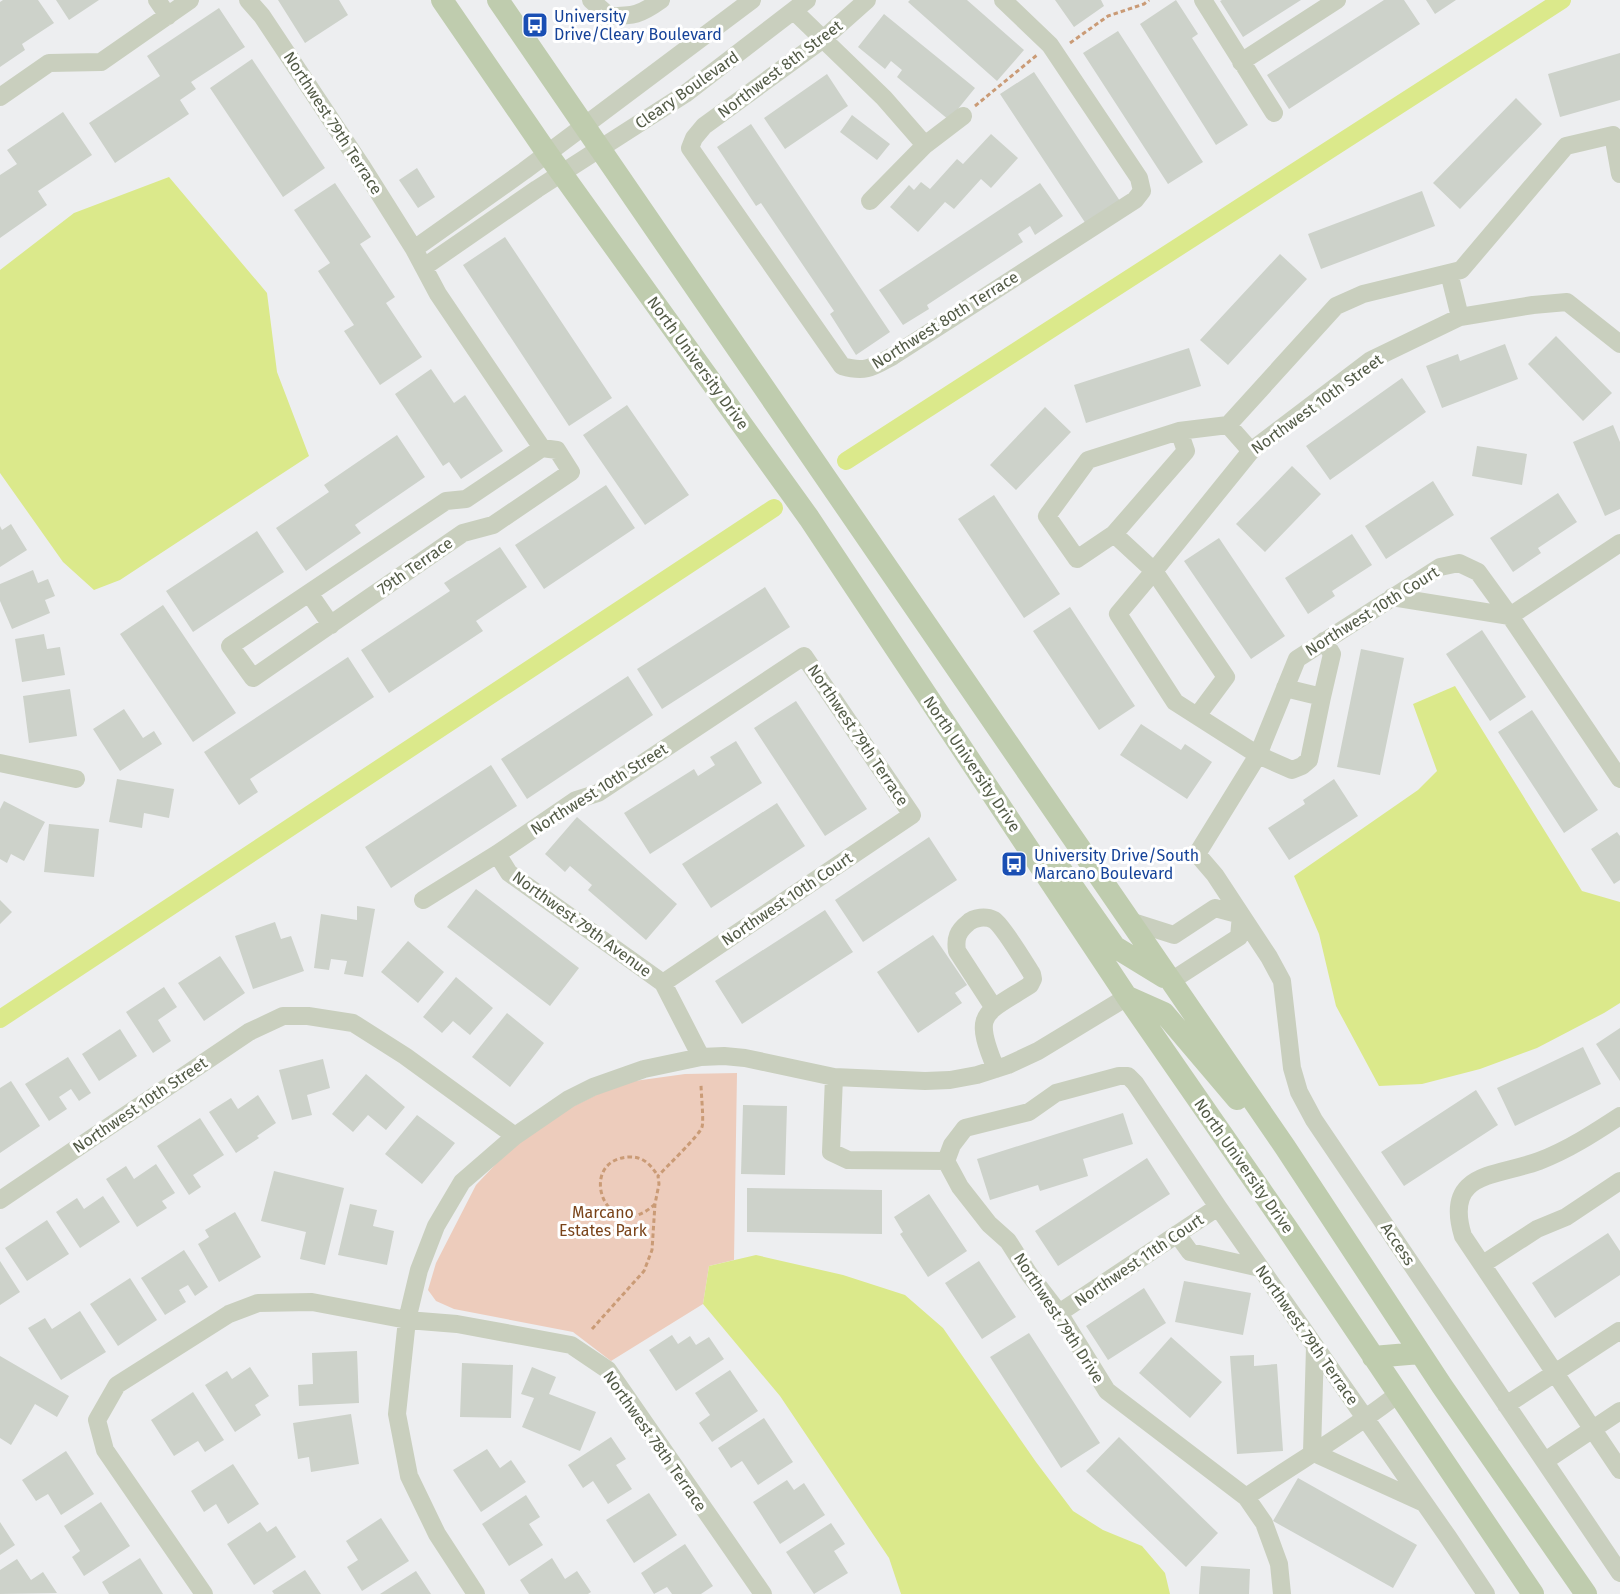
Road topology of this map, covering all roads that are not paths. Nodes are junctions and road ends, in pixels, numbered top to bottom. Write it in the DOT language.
graph roads {
  1 [pos="157,0"];
  2 [pos="190,0"];
  3 [pos="248,0"];
  4 [pos="442,0"];
  5 [pos="498,0"];
  6 [pos="591,0"];
  7 [pos="661,0"];
  8 [pos="752,0"];
  9 [pos="867,0"];
  10 [pos="1003,0"];
  11 [pos="1203,0"];
  12 [pos="1337,0"];
  13 [pos="800,5"];
  14 [pos="168,16"];
  15 [pos="822,40"];
  16 [pos="1241,62"];
  17 [pos="0,97"];
  18 [pos="1274,113"];
  19 [pos="963,116"];
  20 [pos="584,125"];
  21 [pos="694,138"];
  22 [pos="925,145"];
  23 [pos="601,149"];
  24 [pos="547,153"];
  25 [pos="562,173"];
  26 [pos="1620,174"];
  27 [pos="870,201"];
  28 [pos="414,249"];
  29 [pos="424,267"];
  30 [pos="1455,271"];
  31 [pos="1461,317"];
  32 [pos="1620,344"];
  33 [pos="1228,425"];
  34 [pos="1179,431"];
  35 [pos="542,448"];
  36 [pos="1251,451"];
  37 [pos="466,499"];
  38 [pos="476,530"];
  39 [pos="1114,534"];
  40 [pos="1620,543"];
  41 [pos="1154,571"];
  42 [pos="309,593"];
  43 [pos="1392,597"];
  44 [pos="1510,616"];
  45 [pos="331,625"];
  46 [pos="1324,641"];
  47 [pos="804,656"];
  48 [pos="1285,688"];
  49 [pos="1322,697"];
  50 [pos="1197,716"];
  51 [pos="1258,755"];
  52 [pos="0,763"];
  53 [pos="973,765"];
  54 [pos="76,779"];
  55 [pos="1620,779"];
  56 [pos="912,815"];
  57 [pos="497,854"];
  58 [pos="1197,854"];
  59 [pos="423,900"];
  60 [pos="1241,915"];
  61 [pos="1130,921"];
  62 [pos="1171,981"];
  63 [pos="663,983"];
  64 [pos="1127,996"];
  65 [pos="994,1008"];
  66 [pos="701,1057"];
  67 [pos="996,1069"];
  68 [pos="834,1077"];
  69 [pos="1620,1116"];
  70 [pos="515,1136"];
  71 [pos="1285,1147"];
  72 [pos="946,1161"];
  73 [pos="1620,1180"];
  74 [pos="0,1200"];
  75 [pos="1218,1207"];
  76 [pos="1177,1234"];
  77 [pos="1483,1264"];
  78 [pos="1260,1268"];
  79 [pos="1059,1313"];
  80 [pos="407,1320"];
  81 [pos="1620,1333"];
  82 [pos="1315,1347"];
  83 [pos="1420,1353"];
  84 [pos="1373,1357"];
  85 [pos="1556,1372"];
  86 [pos="1398,1395"];
  87 [pos="1506,1405"];
  88 [pos="1620,1411"];
  89 [pos="1365,1420"];
  90 [pos="1592,1429"];
  91 [pos="1312,1452"];
  92 [pos="1545,1461"];
  93 [pos="1620,1470"];
  94 [pos="1246,1497"];
  95 [pos="1424,1502"];
  96 [pos="1620,1573"];
  97 [pos="204,1594"];
  98 [pos="476,1594"];
  99 [pos="763,1594"];
  100 [pos="1281,1594"];
  101 [pos="1486,1594"];
  102 [pos="1533,1594"];
  103 [pos="1586,1594"];
  1 -- 14 [label="street"];
  2 -- 14 [label="street"];
  3 -- 28 [label="street, Northwest 79th Terrace"];
  4 -- 24 [label="main road, North University Drive"];
  5 -- 20 [label="main road"];
  6 -- 7 [label="street"];
  8 -- 20 [label="street, Cleary Boulevard"];
  9 -- 15 [label="street, Northwest 8th Street"];
  10 -- 21 [label="street, Northwest 80th Terrace"];
  11 -- 16 [label="street"];
  12 -- 16 [label="street"];
  13 -- 15 [label="street"];
  13 -- 23 [label="street, Cleary Boulevard"];
  14 -- 17 [label="street"];
  15 -- 21 [label="street, Northwest 8th Street"];
  15 -- 22 [label="street"];
  16 -- 18 [label="street"];
  19 -- 22 [label="street"];
  20 -- 23 [label="main road"];
  20 -- 24 [label="street, Cleary Boulevard"];
  22 -- 27 [label="street"];
  23 -- 25 [label="street, Cleary Boulevard"];
  23 -- 61 [label="main road"];
  24 -- 25 [label="main road, North University Drive"];
  24 -- 28 [label="street"];
  25 -- 29 [label="street"];
  25 -- 53 [label="main road, North University Drive"];
  26 -- 30 [label="street"];
  28 -- 29 [label="street, Northwest 79th Terrace"];
  29 -- 35 [label="street, Northwest 79th Terrace"];
  30 -- 31 [label="street"];
  30 -- 33 [label="street"];
  31 -- 32 [label="street, Northwest 10th Street"];
  31 -- 36 [label="street, Northwest 10th Street"];
  33 -- 34 [label="street"];
  33 -- 36 [label="street"];
  34 -- 39 [label="street"];
  34 -- 39 [label="street"];
  35 -- 37 [label="street, 79th Terrace"];
  35 -- 38 [label="street, 79th Terrace"];
  36 -- 41 [label="street, Northwest 10th Street"];
  37 -- 38 [label="street"];
  37 -- 42 [label="street, 79th Terrace"];
  38 -- 45 [label="street, 79th Terrace"];
  39 -- 41 [label="street"];
  40 -- 44 [label="street"];
  41 -- 50 [label="street"];
  41 -- 50 [label="street"];
  42 -- 45 [label="street"];
  42 -- 45 [label="street, 79th Terrace"];
  43 -- 44 [label="street"];
  43 -- 44 [label="street, Northwest 10th Court"];
  43 -- 46 [label="street, Northwest 10th Court"];
  44 -- 55 [label="street, Northwest 10th Court"];
  46 -- 48 [label="street, Northwest 10th Court"];
  46 -- 49 [label="street"];
  47 -- 56 [label="street, Northwest 79th Terrace"];
  47 -- 57 [label="street, Northwest 10th Street"];
  48 -- 49 [label="street"];
  48 -- 51 [label="street, Northwest 10th Court"];
  49 -- 51 [label="street"];
  50 -- 51 [label="street"];
  51 -- 58 [label="street, Northwest 10th Court"];
  52 -- 54 [label="street"];
  53 -- 62 [label="main road"];
  53 -- 64 [label="main road, North University Drive"];
  56 -- 63 [label="street, Northwest 10th Court"];
  57 -- 59 [label="street, Northwest 10th Street"];
  57 -- 63 [label="street, Northwest 79th Avenue"];
  58 -- 60 [label="street, Access"];
  60 -- 61 [label="street"];
  60 -- 62 [label="street"];
  60 -- 87 [label="street, Access"];
  61 -- 62 [label="main road"];
  62 -- 71 [label="main road"];
  63 -- 66 [label="street, Northwest 79th Avenue"];
  64 -- 67 [label="street"];
  64 -- 71 [label="main road"];
  64 -- 84 [label="main road, North University Drive"];
  65 -- 65 [label="street"];
  65 -- 67 [label="street"];
  66 -- 68 [label="street"];
  66 -- 70 [label="street"];
  67 -- 68 [label="street"];
  68 -- 72 [label="street"];
  69 -- 77 [label="street"];
  70 -- 74 [label="street, Northwest 10th Street"];
  70 -- 80 [label="street"];
  71 -- 83 [label="main road"];
  72 -- 75 [label="street, Northwest 79th Terrace"];
  72 -- 79 [label="street, Northwest 79th Drive"];
  73 -- 77 [label="street"];
  75 -- 76 [label="street, Northwest 11th Court"];
  75 -- 78 [label="street, Northwest 79th Terrace"];
  76 -- 78 [label="street"];
  76 -- 79 [label="street, Northwest 11th Court"];
  77 -- 85 [label="street"];
  78 -- 82 [label="street, Northwest 79th Terrace"];
  79 -- 94 [label="street, Northwest 79th Drive"];
  80 -- 97 [label="street"];
  80 -- 98 [label="street"];
  80 -- 99 [label="street, Northwest 78th Terrace"];
  81 -- 85 [label="street"];
  82 -- 89 [label="street, Northwest 79th Terrace"];
  82 -- 91 [label="street"];
  83 -- 84 [label="main road"];
  83 -- 103 [label="main road"];
  84 -- 86 [label="main road, North University Drive"];
  85 -- 87 [label="street"];
  85 -- 90 [label="street"];
  86 -- 89 [label="street"];
  86 -- 102 [label="main road, North University Drive"];
  87 -- 92 [label="street, Access"];
  88 -- 90 [label="street"];
  89 -- 91 [label="street"];
  89 -- 95 [label="street, Northwest 79th Terrace"];
  90 -- 92 [label="street"];
  90 -- 93 [label="street"];
  91 -- 94 [label="street"];
  91 -- 95 [label="street"];
  92 -- 96 [label="street, Access"];
  94 -- 100 [label="street, Northwest 79th Drive"];
  95 -- 101 [label="street, Northwest 79th Terrace"];
}
